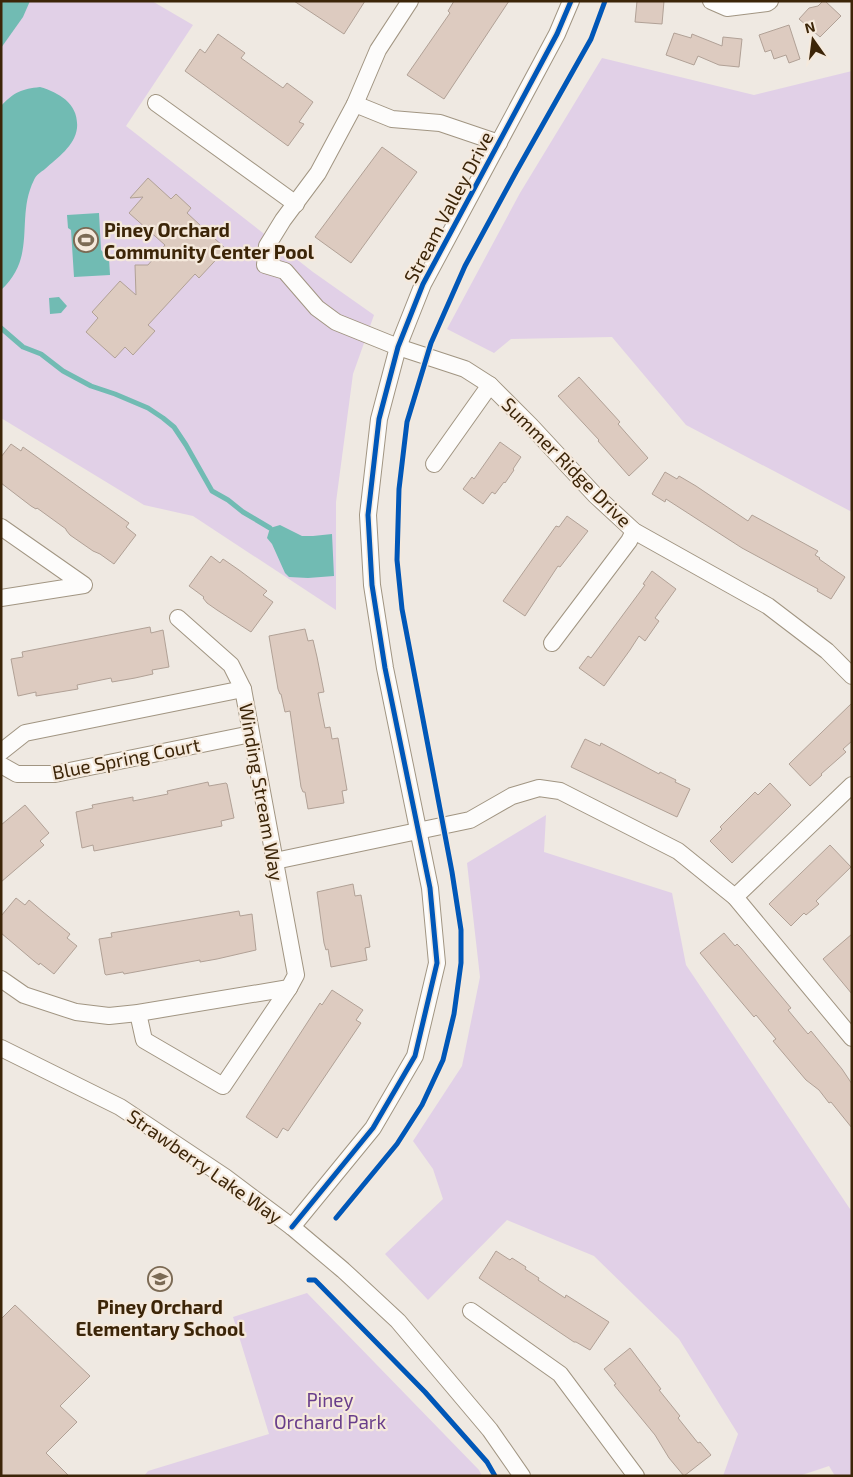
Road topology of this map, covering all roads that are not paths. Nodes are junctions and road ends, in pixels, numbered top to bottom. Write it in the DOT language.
graph roads {
  1 [pos="410,1"];
  2 [pos="571,1"];
  3 [pos="711,1"];
  4 [pos="770,1"];
  5 [pos="156,103"];
  6 [pos="355,104"];
  7 [pos="498,142"];
  8 [pos="296,204"];
  9 [pos="398,347"];
  10 [pos="490,384"];
  11 [pos="434,464"];
  12 [pos="1,527"];
  13 [pos="634,531"];
  14 [pos="1,598"];
  15 [pos="178,618"];
  16 [pos="552,643"];
  17 [pos="852,676"];
  18 [pos="243,689"];
  19 [pos="252,734"];
  20 [pos="1,752"];
  21 [pos="1,765"];
  22 [pos="852,785"];
  23 [pos="417,831"];
  24 [pos="275,861"];
  25 [pos="735,897"];
  26 [pos="1,979"];
  27 [pos="289,988"];
  28 [pos="138,1013"];
  29 [pos="852,1038"];
  30 [pos="1,1048"];
  31 [pos="292,1227"];
  32 [pos="471,1311"];
  33 [pos="522,1476"];
  34 [pos="636,1476"];
  1 -- 6 [label="street"];
  2 -- 7 [label="street, Stream Valley Drive"];
  3 -- 4 [label="street"];
  5 -- 8 [label="street"];
  6 -- 7 [label="street"];
  6 -- 8 [label="street"];
  7 -- 9 [label="street, Stream Valley Drive"];
  8 -- 9 [label="street, Summer Ridge Drive"];
  9 -- 10 [label="street, Summer Ridge Drive"];
  9 -- 23 [label="street, Stream Valley Drive"];
  10 -- 11 [label="street"];
  10 -- 13 [label="street, Summer Ridge Drive"];
  12 -- 14 [label="street"];
  13 -- 16 [label="street"];
  13 -- 17 [label="street, Summer Ridge Drive"];
  15 -- 18 [label="street, Winding Stream Way"];
  18 -- 19 [label="street, Winding Stream Way"];
  18 -- 20 [label="street"];
  19 -- 21 [label="street, Blue Spring Court"];
  19 -- 24 [label="street, Winding Stream Way"];
  22 -- 25 [label="street"];
  23 -- 24 [label="street"];
  23 -- 25 [label="street"];
  23 -- 31 [label="street, Stream Valley Drive"];
  24 -- 27 [label="street, Winding Stream Way"];
  25 -- 29 [label="street"];
  26 -- 28 [label="street"];
  27 -- 28 [label="street"];
  27 -- 28 [label="street, Winding Stream Way"];
  30 -- 31 [label="street, Strawberry Lake Way"];
  31 -- 33 [label="street, Strawberry Lake Way"];
  32 -- 34 [label="street"];
}
